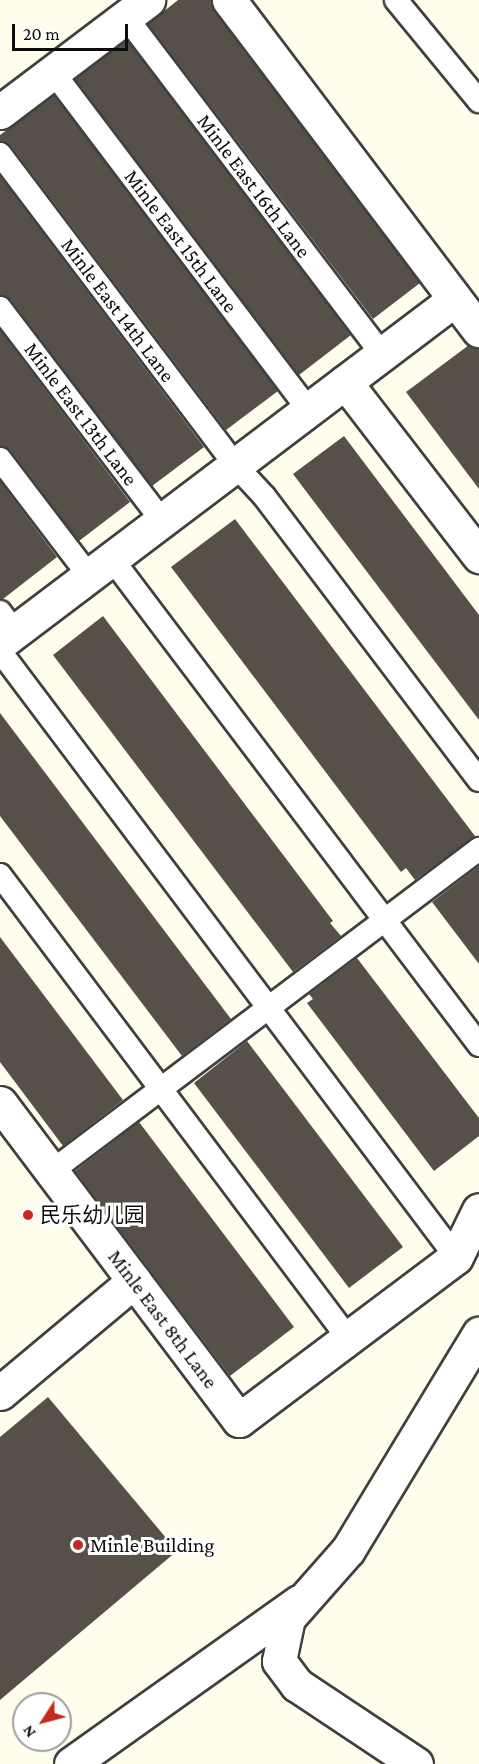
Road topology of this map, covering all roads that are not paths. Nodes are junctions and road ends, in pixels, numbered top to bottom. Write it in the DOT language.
graph roads {
  1 [pos="229,0"];
  2 [pos="396,0"];
  3 [pos="137,9"];
  4 [pos="444,58"];
  5 [pos="53,72"];
  6 [pos="479,75"];
  7 [pos="479,101"];
  8 [pos="0,112"];
  9 [pos="0,154"];
  10 [pos="455,299"];
  11 [pos="0,308"];
  12 [pos="479,330"];
  13 [pos="382,354"];
  14 [pos="345,382"];
  15 [pos="309,410"];
  16 [pos="0,459"];
  17 [pos="235,465"];
  18 [pos="162,521"];
  19 [pos="479,556"];
  20 [pos="100,567"];
  21 [pos="4,635"];
  22 [pos="479,780"];
  23 [pos="479,849"];
  24 [pos="0,875"];
  25 [pos="385,920"];
  26 [pos="269,1007"];
  27 [pos="479,1045"];
  28 [pos="161,1089"];
  29 [pos="4,1115"];
  30 [pos="52,1171"];
  31 [pos="479,1210"];
  32 [pos="468,1262"];
  33 [pos="134,1281"];
  34 [pos="479,1334"];
  35 [pos="348,1338"];
  36 [pos="0,1393"];
  37 [pos="308,1596"];
  38 [pos="71,1764"];
  39 [pos="416,1764"];
  1 -- 10 [label="street"];
  2 -- 4 [label="lane"];
  3 -- 5 [label="street"];
  3 -- 13 [label="lane, Minle East 16th Lane"];
  4 -- 6 [label="lane"];
  4 -- 7 [label="lane"];
  5 -- 8 [label="street"];
  5 -- 15 [label="lane, Minle East 15th Lane"];
  9 -- 17 [label="lane, Minle East 14th Lane"];
  10 -- 12 [label="street"];
  10 -- 13 [label="street"];
  11 -- 18 [label="lane, Minle East 13th Lane"];
  13 -- 14 [label="street"];
  14 -- 15 [label="street"];
  14 -- 19 [label="street"];
  15 -- 17 [label="street"];
  16 -- 20 [label="lane"];
  17 -- 18 [label="street"];
  17 -- 22 [label="lane, Minle East 14th Lane"];
  18 -- 20 [label="street"];
  20 -- 21 [label="street"];
  20 -- 25 [label="lane"];
  21 -- 26 [label="lane"];
  23 -- 25 [label="lane"];
  24 -- 28 [label="lane"];
  25 -- 26 [label="lane"];
  25 -- 27 [label="lane"];
  26 -- 28 [label="lane"];
  26 -- 32 [label="lane"];
  28 -- 30 [label="lane"];
  28 -- 35 [label="lane"];
  29 -- 30 [label="street, Minle East 8th Lane"];
  30 -- 33 [label="street, Minle East 8th Lane"];
  31 -- 32 [label="street"];
  32 -- 35 [label="street"];
  33 -- 35 [label="street, Minle East 8th Lane"];
  33 -- 36 [label="street"];
  34 -- 37 [label="street"];
  37 -- 38 [label="street"];
  37 -- 39 [label="street"];
}
